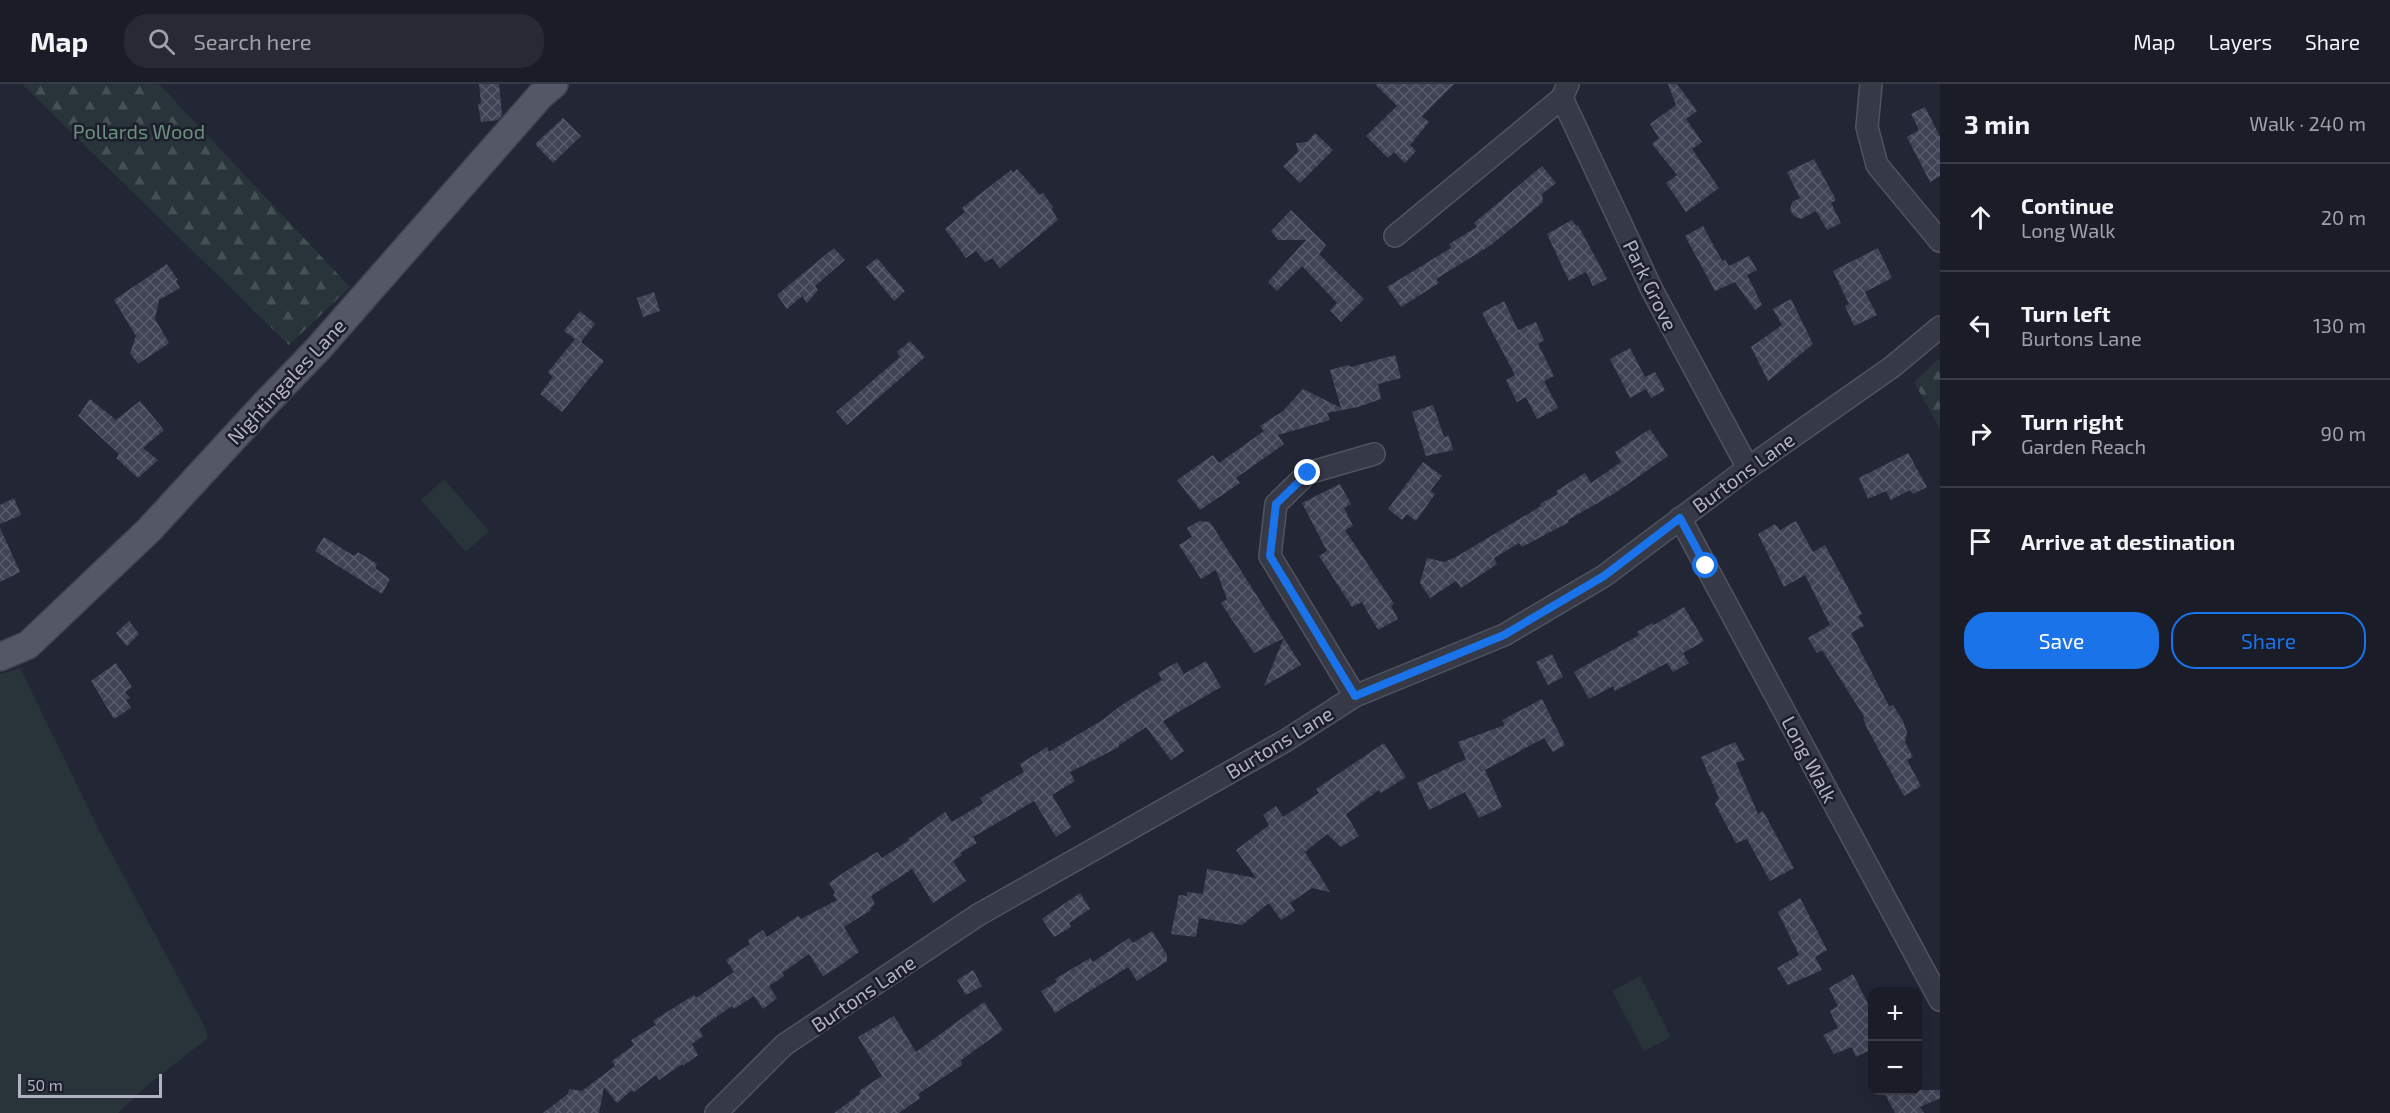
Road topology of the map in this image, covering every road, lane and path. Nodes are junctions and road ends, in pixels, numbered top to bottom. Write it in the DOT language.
graph roads {
  1 [pos="554,84"];
  2 [pos="1871,84"];
  3 [pos="1565,91"];
  4 [pos="1395,236"];
  5 [pos="1940,241"];
  6 [pos="1940,327"];
  7 [pos="1374,454"];
  8 [pos="1748,468"];
  9 [pos="1680,518"];
  10 [pos="0,657"];
  11 [pos="1355,696"];
  12 [pos="1940,1000"];
  13 [pos="716,1113"];
  1 -- 10 [label="main road, Nightingales Lane"];
  2 -- 5 [label="street"];
  3 -- 4 [label="street, Park Grove"];
  3 -- 8 [label="street, Park Grove"];
  6 -- 8 [label="street, Burtons Lane"];
  7 -- 11 [label="street"];
  8 -- 9 [label="street, Burtons Lane"];
  9 -- 11 [label="street, Burtons Lane"];
  9 -- 12 [label="street, Long Walk"];
  11 -- 13 [label="street, Burtons Lane"];
}
